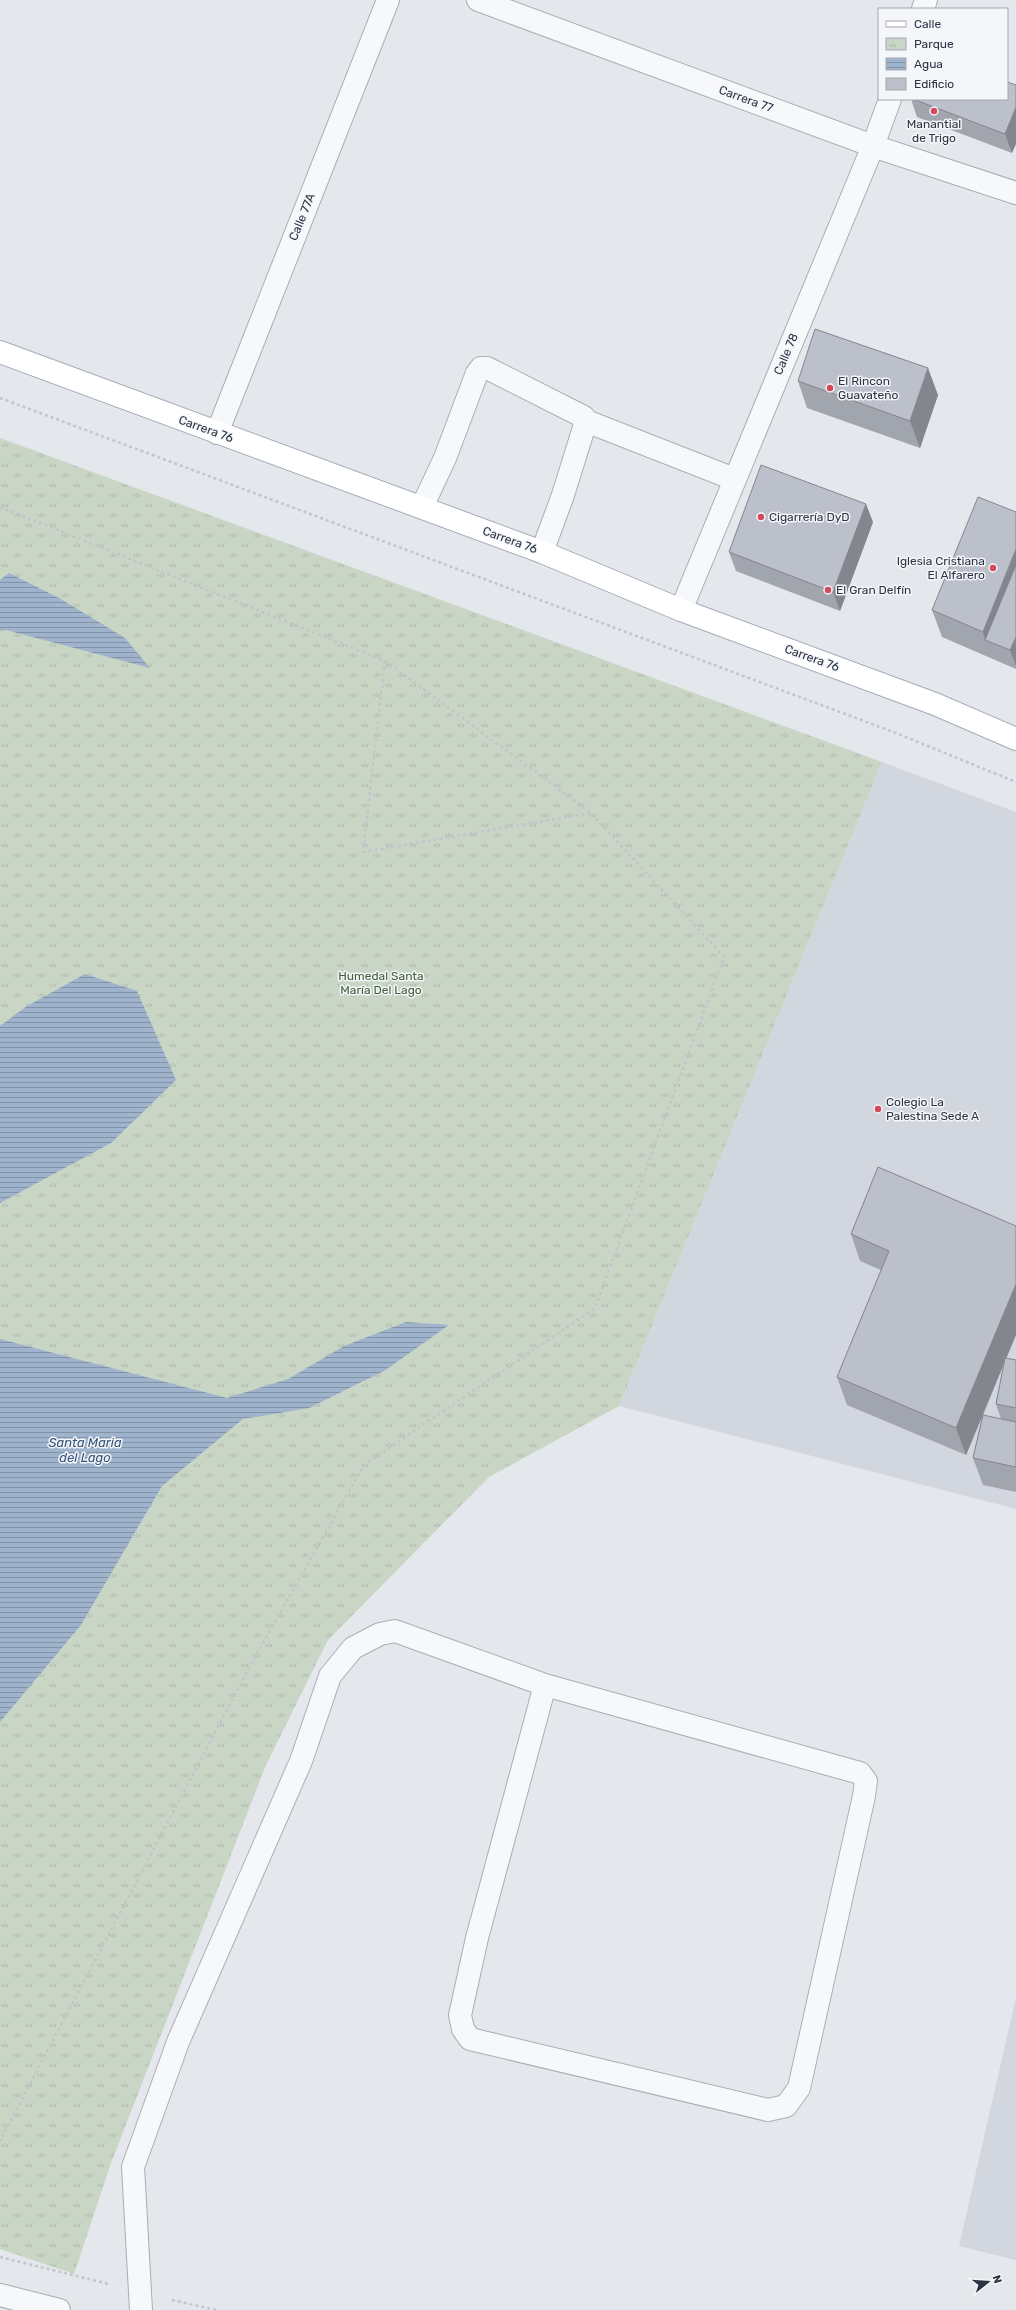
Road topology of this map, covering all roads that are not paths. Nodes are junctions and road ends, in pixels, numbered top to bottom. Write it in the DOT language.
graph roads {
  1 [pos="388,0"];
  2 [pos="478,0"];
  3 [pos="890,100"];
  4 [pos="873,146"];
  5 [pos="1016,193"];
  6 [pos="0,352"];
  7 [pos="586,421"];
  8 [pos="217,433"];
  9 [pos="734,479"];
  10 [pos="422,507"];
  11 [pos="542,552"];
  12 [pos="681,610"];
  13 [pos="1016,739"];
  14 [pos="545,1685"];
  15 [pos="0,2295"];
  16 [pos="59,2310"];
  17 [pos="141,2310"];
  1 -- 8 [label="street, Calle 77A"];
  2 -- 4 [label="street, Carrera 77"];
  3 -- 4 [label="street, Calle 78"];
  4 -- 5 [label="street, Carrera 77"];
  4 -- 9 [label="street, Calle 78"];
  6 -- 8 [label="main road, Carrera 76"];
  7 -- 9 [label="street"];
  7 -- 10 [label="street"];
  7 -- 11 [label="street"];
  8 -- 10 [label="main road, Carrera 76"];
  9 -- 12 [label="street, Calle 78"];
  10 -- 11 [label="main road, Carrera 76"];
  11 -- 12 [label="main road, Carrera 76"];
  12 -- 13 [label="main road, Carrera 76"];
  14 -- 14 [label="street"];
  14 -- 17 [label="street"];
  15 -- 16 [label="street"];
}
